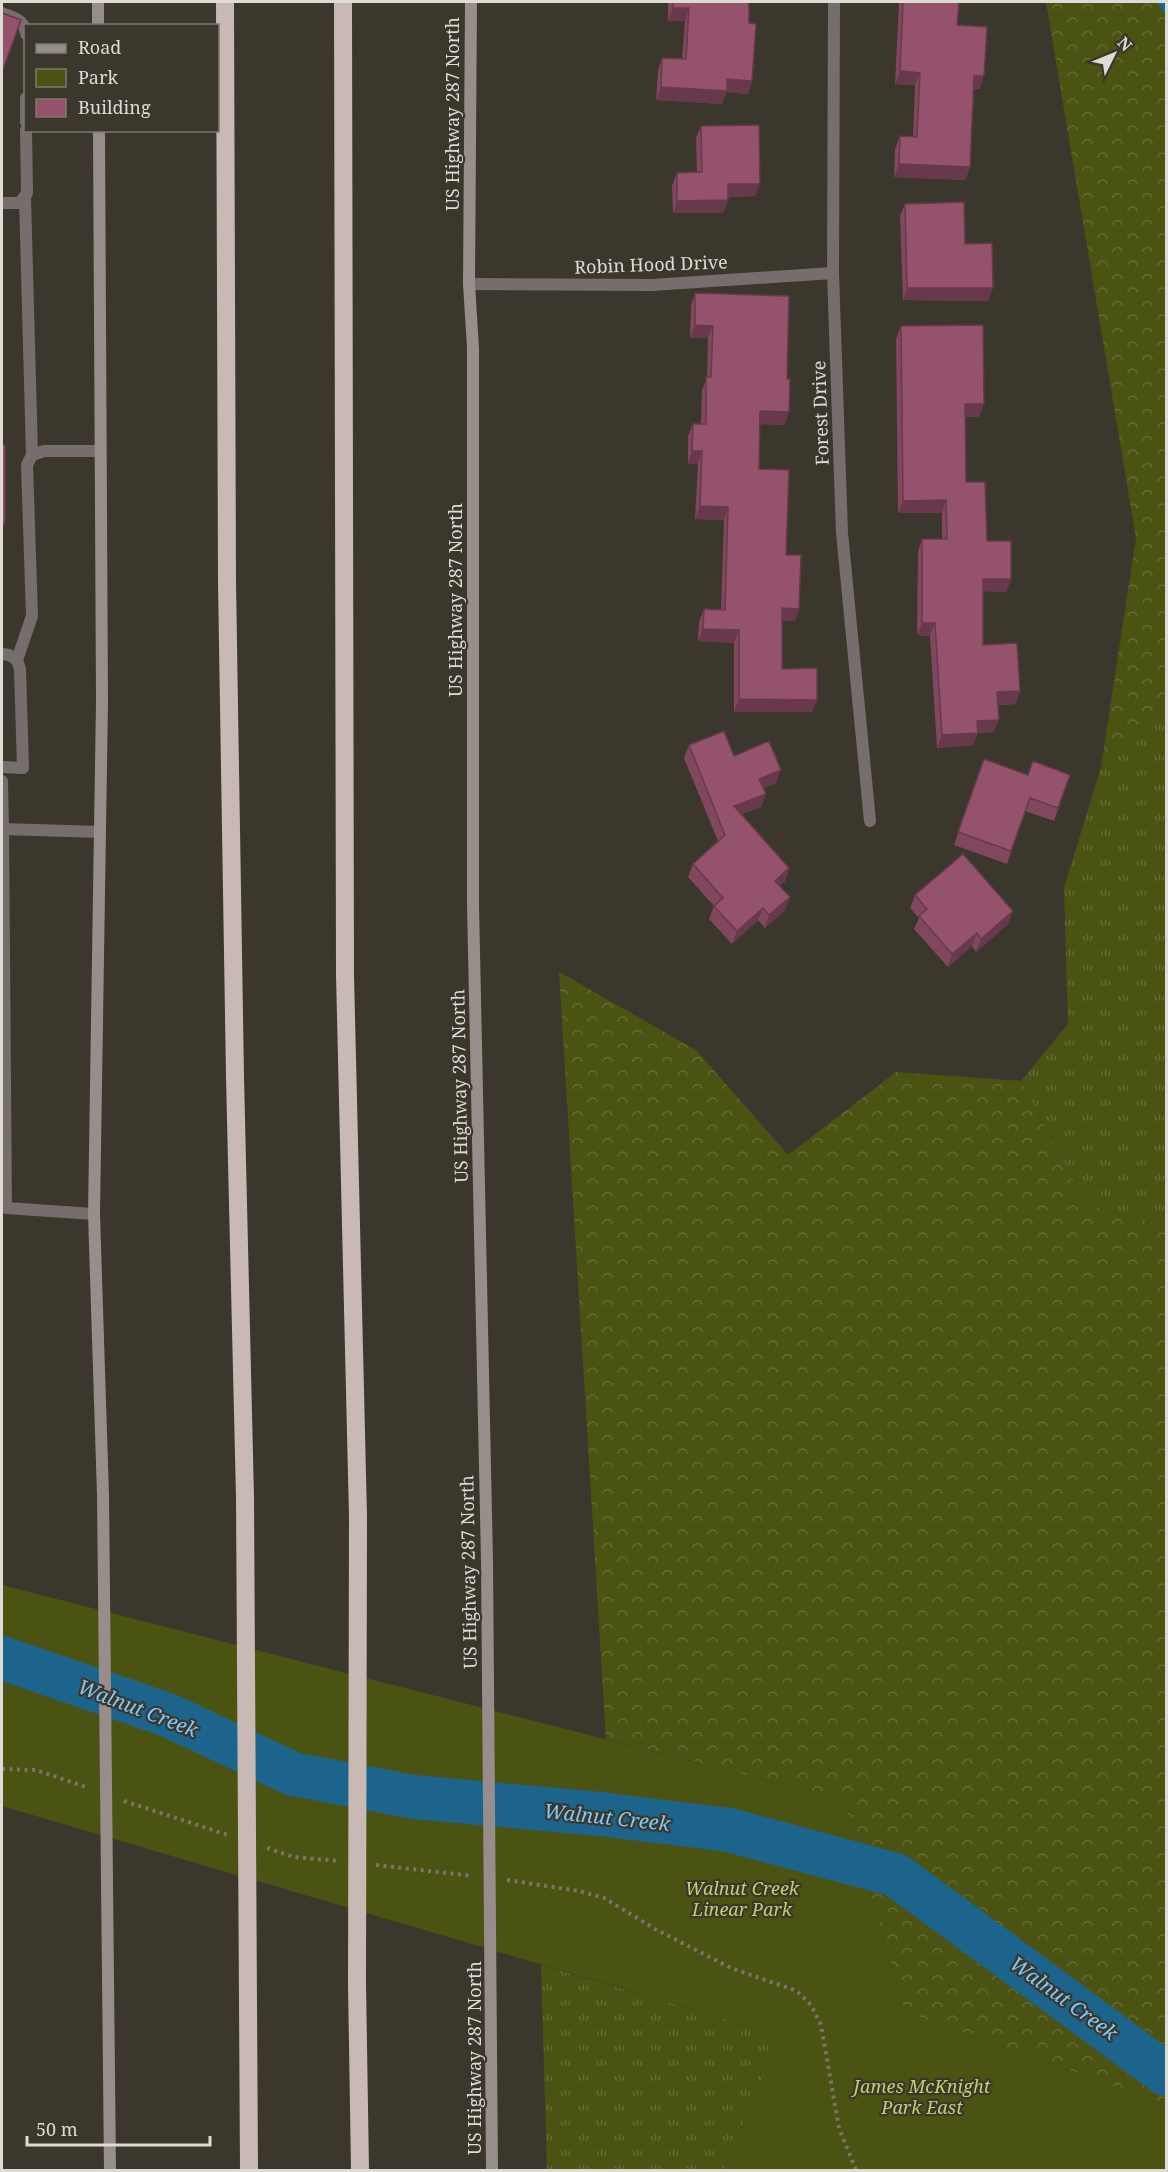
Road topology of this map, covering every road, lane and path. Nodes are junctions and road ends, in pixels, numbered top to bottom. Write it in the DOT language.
graph roads {
  1 [pos="98,2"];
  2 [pos="225,2"];
  3 [pos="343,2"];
  4 [pos="471,2"];
  5 [pos="834,2"];
  6 [pos="2,13"];
  7 [pos="98,24"];
  8 [pos="24,26"];
  9 [pos="26,132"];
  10 [pos="99,132"];
  11 [pos="25,198"];
  12 [pos="2,203"];
  13 [pos="833,273"];
  14 [pos="470,284"];
  15 [pos="100,451"];
  16 [pos="32,455"];
  17 [pos="2,654"];
  18 [pos="17,660"];
  19 [pos="2,767"];
  20 [pos="2,781"];
  21 [pos="870,821"];
  22 [pos="3,829"];
  23 [pos="100,832"];
  24 [pos="4,1208"];
  25 [pos="94,1214"];
  26 [pos="110,2170"];
  27 [pos="249,2170"];
  28 [pos="360,2170"];
  29 [pos="492,2170"];
  1 -- 7 [label="main road"];
  2 -- 27 [label="highway"];
  3 -- 28 [label="highway"];
  4 -- 14 [label="main road, US Highway 287 North"];
  5 -- 13 [label="street, Forest Drive"];
  6 -- 8 [label="street"];
  9 -- 11 [label="street"];
  10 -- 15 [label="main road"];
  11 -- 12 [label="street"];
  11 -- 16 [label="street"];
  13 -- 14 [label="street, Robin Hood Drive"];
  13 -- 21 [label="street, Forest Drive"];
  14 -- 29 [label="main road, US Highway 287 North"];
  15 -- 16 [label="street"];
  15 -- 23 [label="main road"];
  16 -- 18 [label="street"];
  17 -- 18 [label="street"];
  18 -- 19 [label="street"];
  20 -- 22 [label="street"];
  22 -- 23 [label="street"];
  22 -- 24 [label="street"];
  23 -- 25 [label="main road"];
  24 -- 25 [label="street"];
  25 -- 26 [label="main road"];
}
